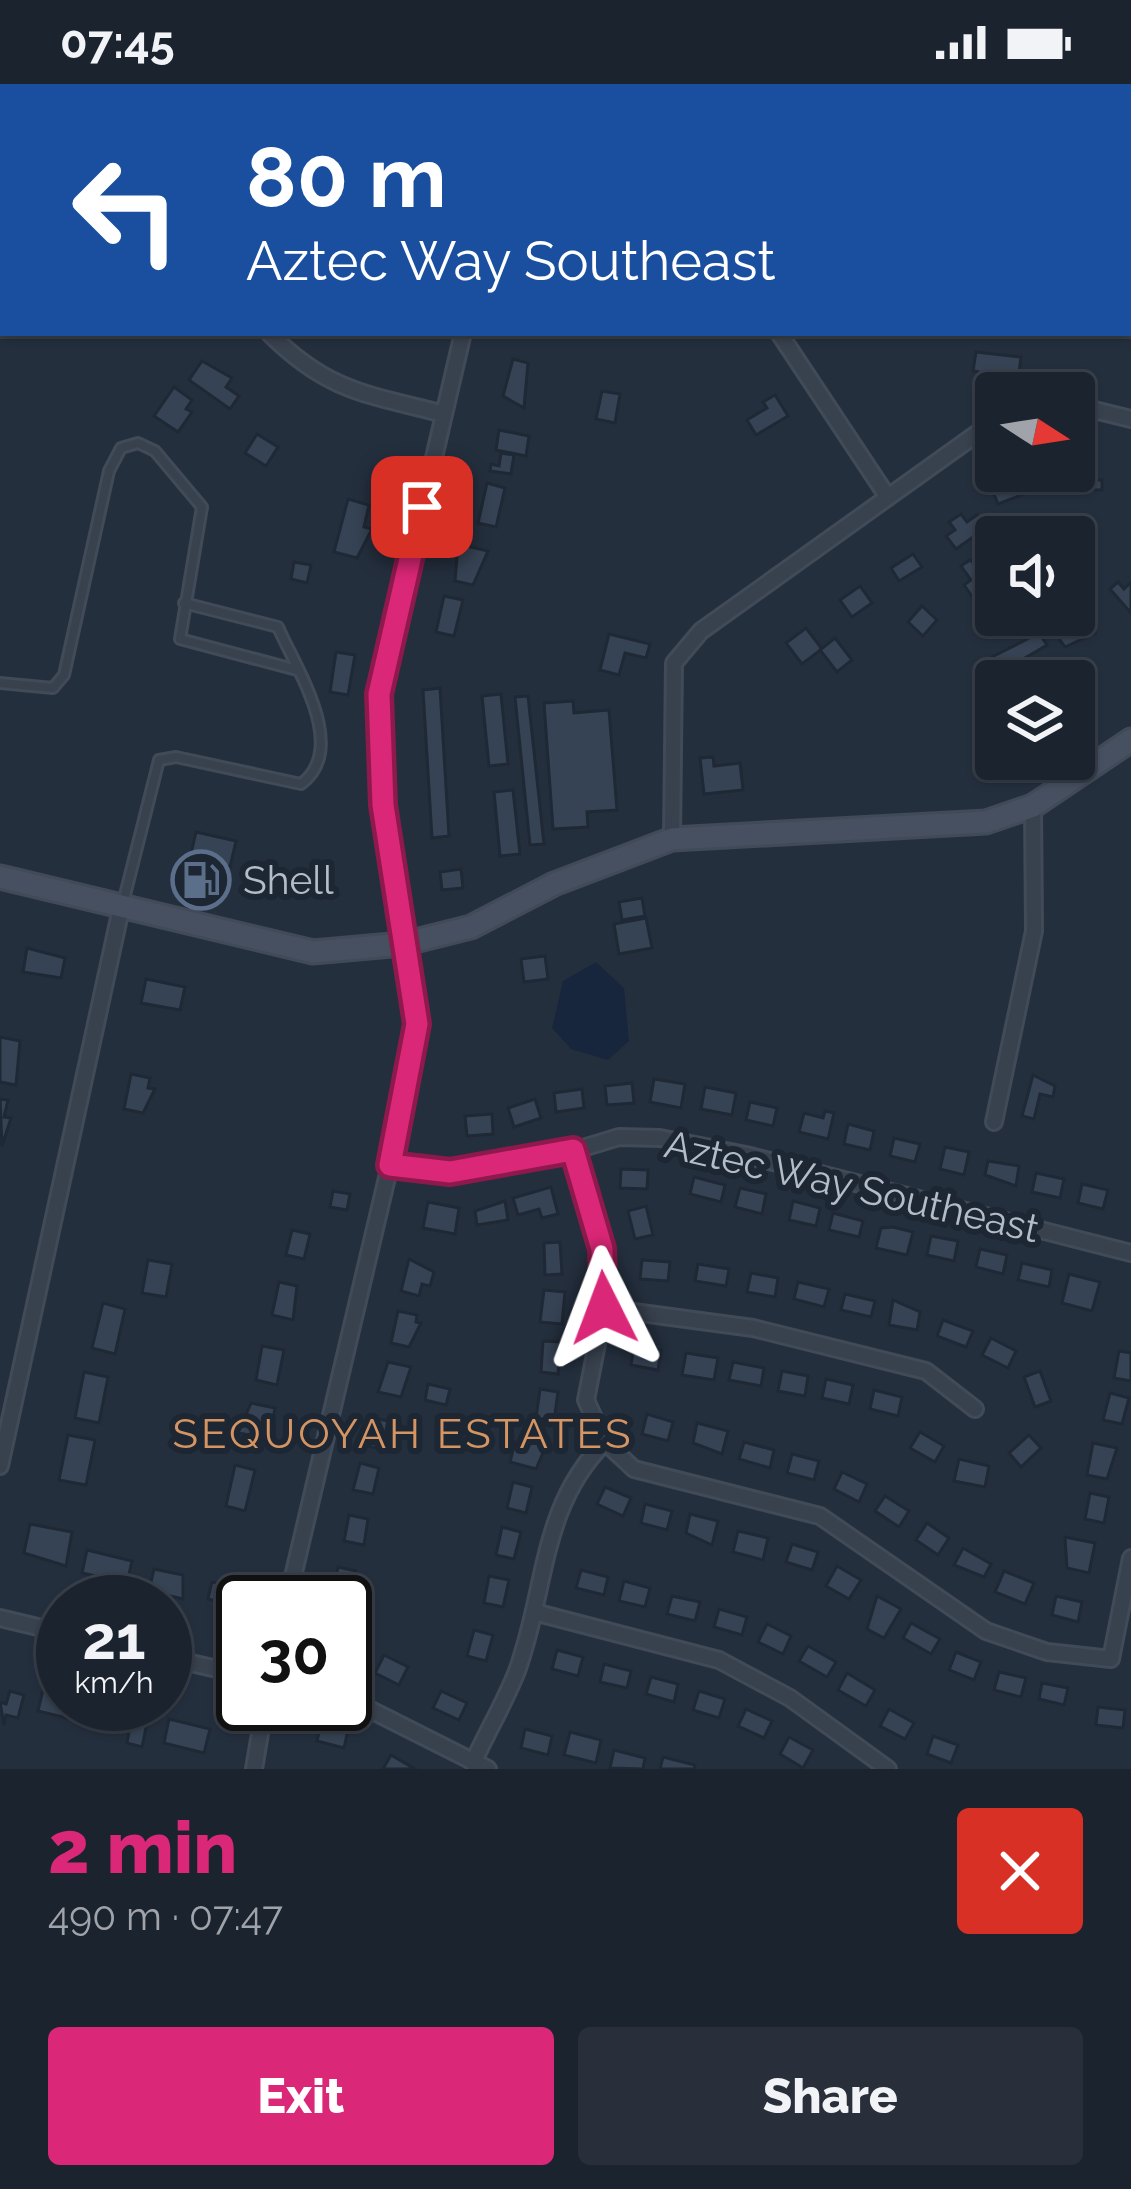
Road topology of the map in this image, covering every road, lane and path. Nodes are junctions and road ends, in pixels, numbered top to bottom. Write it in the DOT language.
graph roads {
  1 [pos="272,336"];
  2 [pos="462,336"];
  3 [pos="781,336"];
  4 [pos="1095,410"];
  5 [pos="444,414"];
  6 [pos="1131,419"];
  7 [pos="975,435"];
  8 [pos="887,496"];
  9 [pos="184,603"];
  10 [pos="297,670"];
  11 [pos="0,683"];
  12 [pos="1131,740"];
  13 [pos="1033,806"];
  14 [pos="672,839"];
  15 [pos="2,876"];
  16 [pos="122,904"];
  17 [pos="403,944"];
  18 [pos="994,1122"];
  19 [pos="573,1150"];
  20 [pos="390,1165"];
  21 [pos="1131,1253"];
  22 [pos="604,1308"];
  23 [pos="976,1409"];
  24 [pos="605,1442"];
  25 [pos="0,1466"];
  26 [pos="1131,1558"];
  27 [pos="293,1575"];
  28 [pos="534,1612"];
  29 [pos="0,1618"];
  30 [pos="36,1627"];
  31 [pos="372,1711"];
  32 [pos="260,1731"];
  33 [pos="480,1766"];
  34 [pos="254,1769"];
  35 [pos="888,1769"];
  1 -- 5 [label="street"];
  2 -- 5 [label="street"];
  3 -- 8 [label="street"];
  4 -- 6 [label="street"];
  5 -- 17 [label="street"];
  7 -- 8 [label="street"];
  8 -- 14 [label="street"];
  9 -- 10 [label="lane"];
  9 -- 10 [label="lane"];
  9 -- 11 [label="lane"];
  10 -- 16 [label="lane"];
  12 -- 13 [label="street"];
  13 -- 14 [label="street"];
  13 -- 18 [label="street"];
  14 -- 17 [label="street"];
  15 -- 16 [label="street"];
  16 -- 17 [label="street"];
  16 -- 25 [label="street"];
  17 -- 20 [label="street"];
  19 -- 20 [label="street, Aztec Way Southeast"];
  19 -- 21 [label="street, Aztec Way Southeast"];
  19 -- 22 [label="street"];
  20 -- 27 [label="street"];
  22 -- 23 [label="street"];
  22 -- 24 [label="street"];
  24 -- 26 [label="street"];
  24 -- 28 [label="street"];
  28 -- 33 [label="street"];
  28 -- 35 [label="street"];
  29 -- 30 [label="street"];
  31 -- 33 [label="street"];
  32 -- 34 [label="street"];
}
